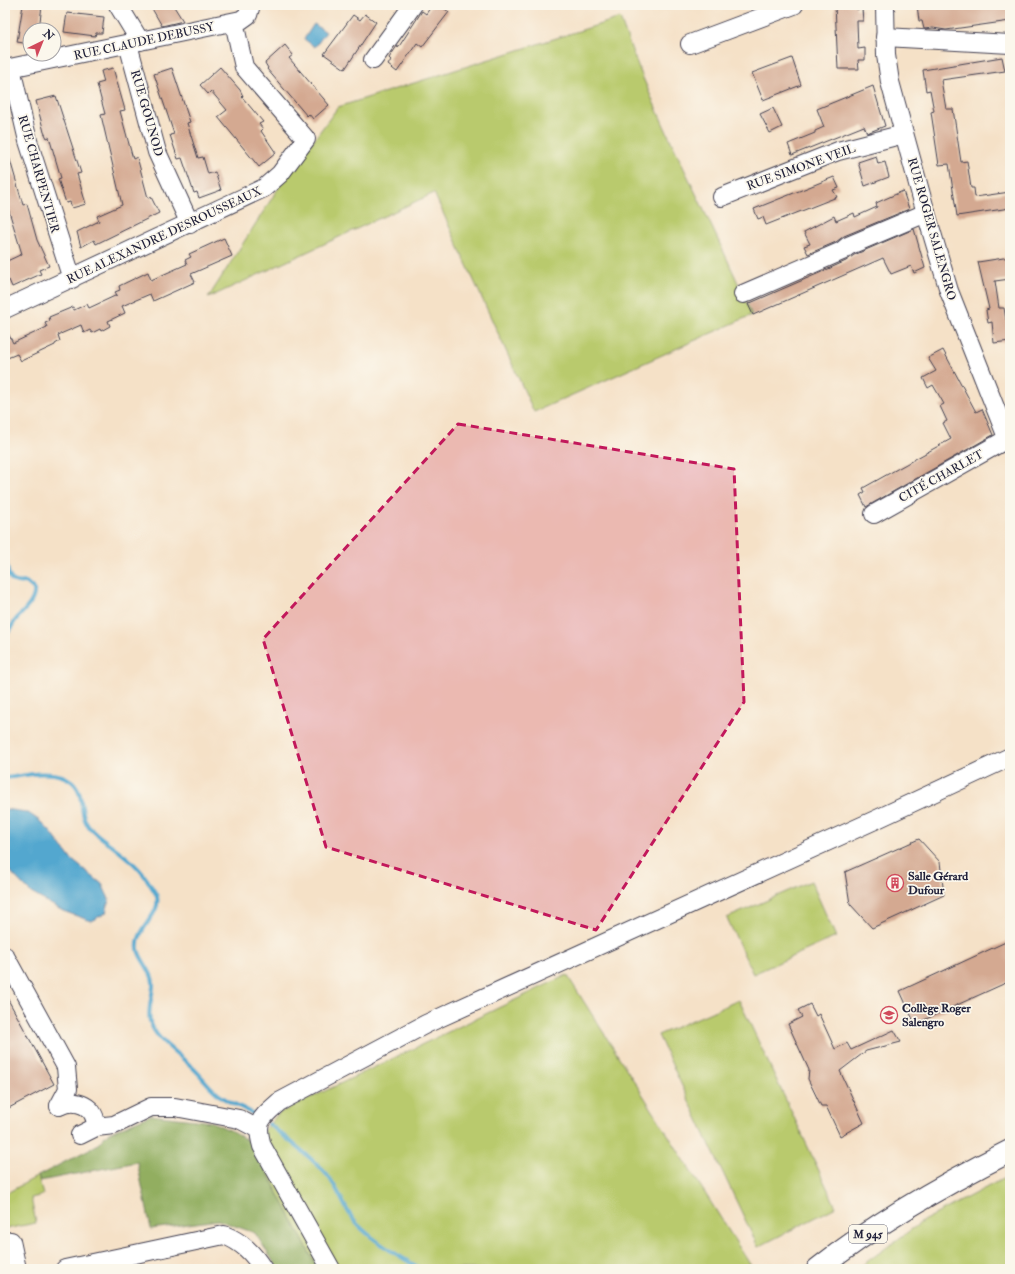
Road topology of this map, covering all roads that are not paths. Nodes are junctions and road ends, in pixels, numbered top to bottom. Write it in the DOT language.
graph roads {
  1 [pos="118,5"];
  2 [pos="251,5"];
  3 [pos="413,5"];
  4 [pos="794,5"];
  5 [pos="885,5"];
  6 [pos="234,22"];
  7 [pos="885,37"];
  8 [pos="134,42"];
  9 [pos="690,44"];
  10 [pos="1010,44"];
  11 [pos="373,60"];
  12 [pos="8,69"];
  13 [pos="904,134"];
  14 [pos="722,197"];
  15 [pos="926,213"];
  16 [pos="190,224"];
  17 [pos="72,279"];
  18 [pos="743,294"];
  19 [pos="5,310"];
  20 [pos="1009,442"];
  21 [pos="874,514"];
  22 [pos="1010,757"];
  23 [pos="5,956"];
  24 [pos="261,1122"];
  25 [pos="1010,1151"];
  26 [pos="5,1242"];
  27 [pos="821,1268"];
  28 [pos="17,1269"];
  29 [pos="65,1269"];
  30 [pos="263,1269"];
  31 [pos="331,1269"];
  1 -- 8 [label="street, RUE GOUNOD"];
  2 -- 6 [label="street, RUE CLAUDE DEBUSSY"];
  3 -- 11 [label="street"];
  4 -- 9 [label="street"];
  5 -- 7 [label="street, RUE ROGER SALENGRO"];
  6 -- 8 [label="street, RUE CLAUDE DEBUSSY"];
  6 -- 16 [label="street, RUE ALEXANDRE DESROUSSEAUX"];
  7 -- 10 [label="street"];
  7 -- 13 [label="street, RUE ROGER SALENGRO"];
  8 -- 12 [label="street, RUE CLAUDE DEBUSSY"];
  8 -- 16 [label="street, RUE GOUNOD"];
  12 -- 17 [label="street, RUE CHARPENTIER"];
  13 -- 14 [label="street, RUE SIMONE VEIL"];
  13 -- 15 [label="street, RUE ROGER SALENGRO"];
  15 -- 18 [label="street"];
  15 -- 20 [label="street, RUE ROGER SALENGRO"];
  16 -- 17 [label="street, RUE ALEXANDRE DESROUSSEAUX"];
  17 -- 19 [label="street, RUE ALEXANDRE DESROUSSEAUX"];
  20 -- 21 [label="street, CITÉ CHARLET"];
  22 -- 24 [label="street"];
  23 -- 24 [label="street"];
  24 -- 31 [label="street"];
  25 -- 27 [label="main road, M 945"];
  26 -- 28 [label="street"];
  29 -- 30 [label="street"];
}
